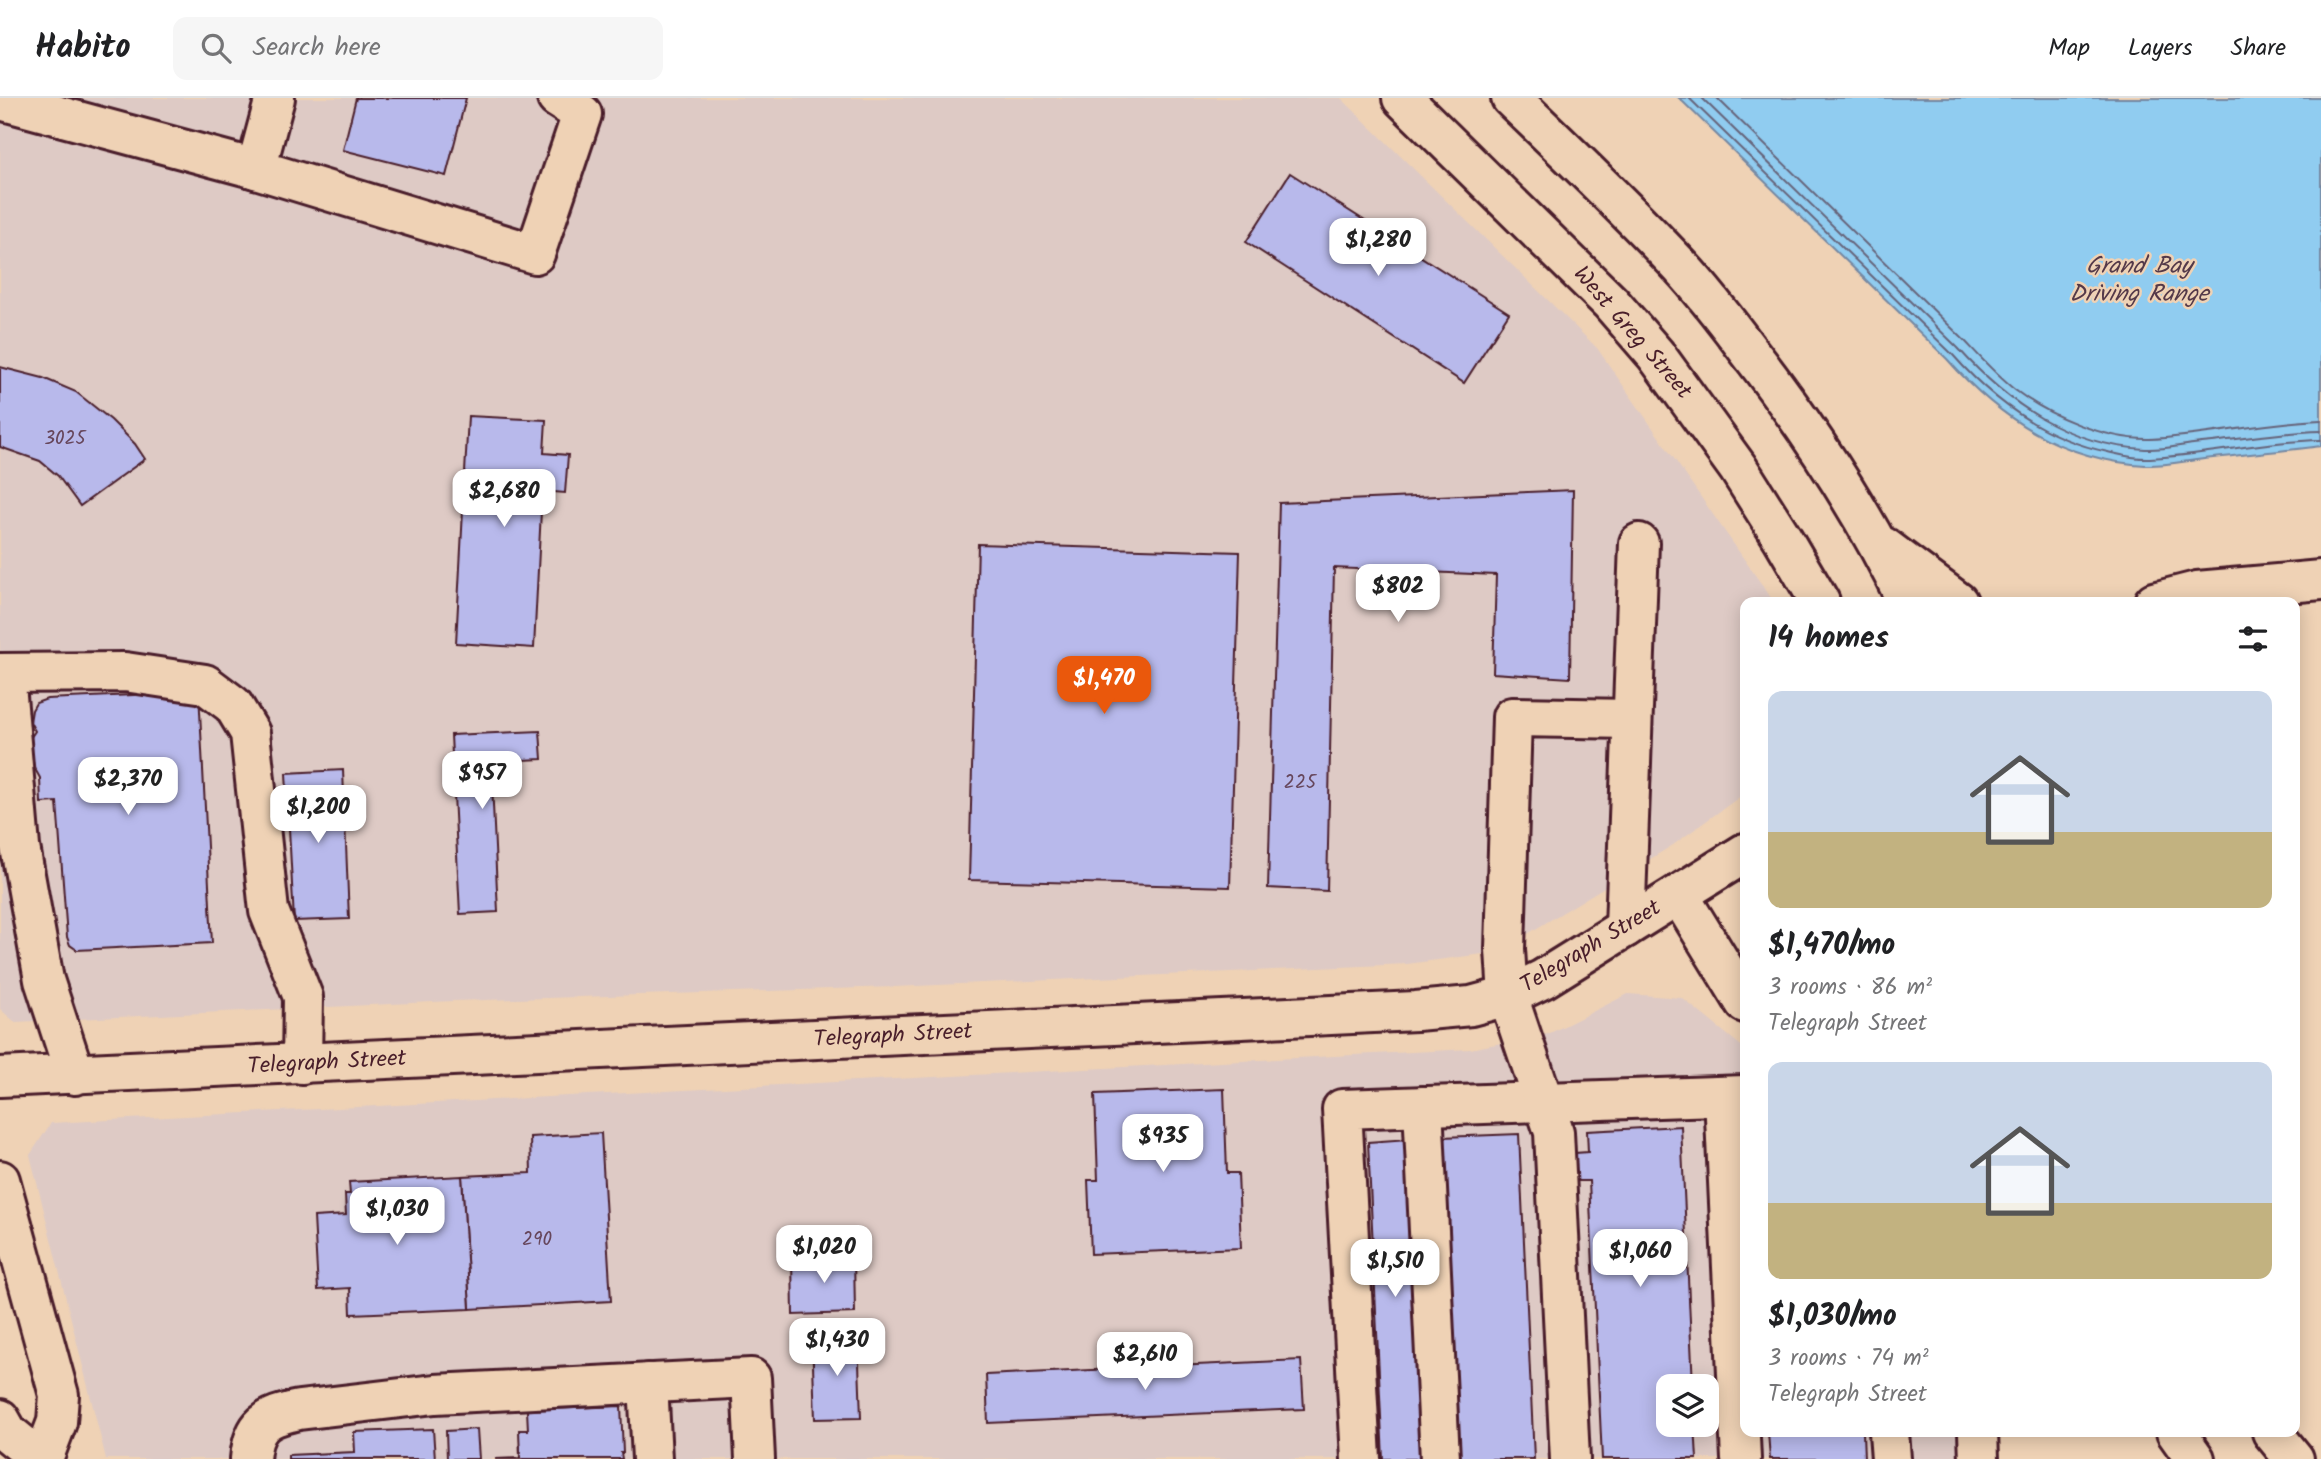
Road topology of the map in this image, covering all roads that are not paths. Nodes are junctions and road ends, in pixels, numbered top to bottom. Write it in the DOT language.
graph roads {
  1 [pos="275,98"];
  2 [pos="557,98"];
  3 [pos="1402,98"];
  4 [pos="1511,98"];
  5 [pos="0,100"];
  6 [pos="256,169"];
  7 [pos="1875,540"];
  8 [pos="1639,543"];
  9 [pos="2321,580"];
  10 [pos="1817,597"];
  11 [pos="1905,597"];
  12 [pos="1951,597"];
  13 [pos="2174,597"];
  14 [pos="2,673"];
  15 [pos="1632,719"];
  16 [pos="1740,856"];
  17 [pos="1679,895"];
  18 [pos="1625,928"];
  19 [pos="1740,995"];
  20 [pos="1508,996"];
  21 [pos="302,1064"];
  22 [pos="75,1074"];
  23 [pos="0,1077"];
  24 [pos="1734,1095"];
  25 [pos="1544,1102"];
  26 [pos="1423,1106"];
  27 [pos="0,1180"];
  28 [pos="648,1383"];
  29 [pos="1740,1407"];
  30 [pos="0,1419"];
  31 [pos="1741,1437"];
  32 [pos="1889,1437"];
  33 [pos="1978,1437"];
  34 [pos="2180,1437"];
  35 [pos="2276,1437"];
  36 [pos="42,1459"];
  37 [pos="250,1459"];
  38 [pos="652,1459"];
  39 [pos="755,1459"];
  40 [pos="1361,1459"];
  41 [pos="1440,1459"];
  42 [pos="1570,1459"];
  43 [pos="1741,1459"];
  44 [pos="1891,1459"];
  45 [pos="1979,1459"];
  46 [pos="2195,1459"];
  47 [pos="2294,1459"];
  1 -- 6 [label="street"];
  2 -- 6 [label="street"];
  3 -- 10 [label="street, West Greg Street"];
  4 -- 7 [label="street"];
  5 -- 6 [label="street"];
  7 -- 11 [label="street"];
  7 -- 12 [label="street"];
  8 -- 15 [label="street"];
  9 -- 13 [label="street"];
  14 -- 21 [label="street"];
  14 -- 22 [label="street"];
  15 -- 18 [label="street"];
  15 -- 20 [label="street"];
  16 -- 17 [label="street, Telegraph Street"];
  17 -- 18 [label="street, Telegraph Street"];
  17 -- 19 [label="street"];
  18 -- 20 [label="street, Telegraph Street"];
  20 -- 21 [label="street, Telegraph Street"];
  20 -- 25 [label="street"];
  21 -- 22 [label="street, Telegraph Street"];
  22 -- 23 [label="street, Telegraph Street"];
  24 -- 25 [label="street"];
  24 -- 29 [label="street"];
  25 -- 26 [label="street"];
  25 -- 42 [label="street"];
  26 -- 40 [label="street"];
  26 -- 41 [label="street"];
  27 -- 36 [label="street"];
  28 -- 37 [label="street"];
  28 -- 38 [label="street"];
  28 -- 39 [label="street"];
  30 -- 36 [label="street"];
  31 -- 43 [label="street"];
  32 -- 44 [label="street"];
  33 -- 45 [label="street"];
  34 -- 46 [label="street"];
  35 -- 47 [label="street"];
}
